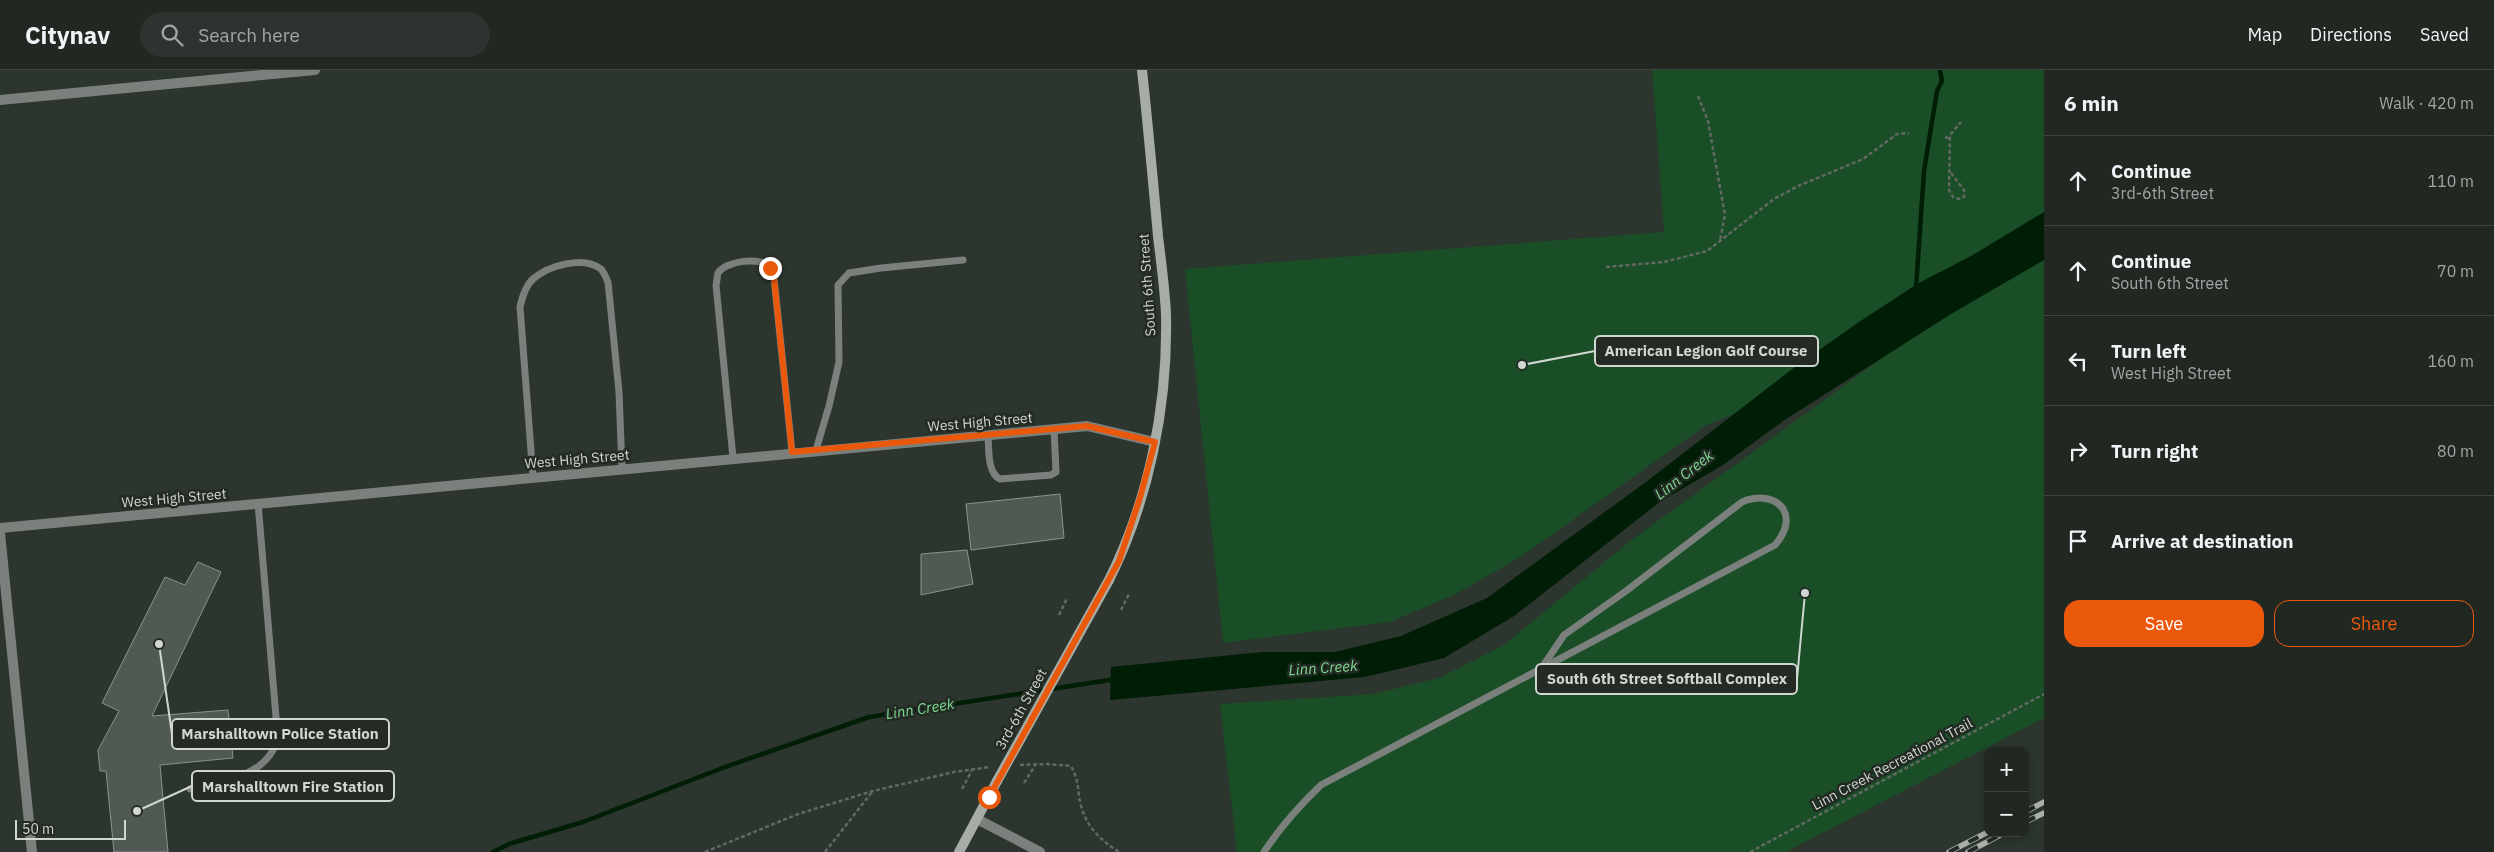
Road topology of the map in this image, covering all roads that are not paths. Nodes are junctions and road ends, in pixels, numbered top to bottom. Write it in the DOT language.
graph roads {
  1 [pos="316,70"];
  2 [pos="1142,70"];
  3 [pos="0,100"];
  4 [pos="963,260"];
  5 [pos="1054,429"];
  6 [pos="988,435"];
  7 [pos="1155,442"];
  8 [pos="816,450"];
  9 [pos="792,452"];
  10 [pos="733,458"];
  11 [pos="622,469"];
  12 [pos="534,477"];
  13 [pos="258,503"];
  14 [pos="0,528"];
  15 [pos="0,533"];
  16 [pos="1109,580"];
  17 [pos="1541,669"];
  18 [pos="190,789"];
  19 [pos="977,819"];
  20 [pos="32,852"];
  21 [pos="959,852"];
  22 [pos="1040,852"];
  23 [pos="1264,852"];
  1 -- 3 [label="street"];
  2 -- 7 [label="main road, South 6th Street"];
  4 -- 8 [label="lane"];
  5 -- 6 [label="street, West High Street"];
  5 -- 6 [label="lane"];
  5 -- 7 [label="street, West High Street"];
  6 -- 8 [label="street, West High Street"];
  7 -- 16 [label="main road, South 6th Street"];
  8 -- 9 [label="street, West High Street"];
  9 -- 10 [label="street, West High Street"];
  9 -- 10 [label="lane"];
  10 -- 11 [label="street, West High Street"];
  11 -- 12 [label="street, West High Street"];
  11 -- 12 [label="lane"];
  12 -- 13 [label="street, West High Street"];
  13 -- 14 [label="street, West High Street"];
  13 -- 18 [label="lane"];
  15 -- 20 [label="street"];
  16 -- 19 [label="main road, 3rd-6th Street, bridge"];
  17 -- 17 [label="lane"];
  17 -- 23 [label="lane"];
  19 -- 21 [label="main road, 3rd-6th Street"];
  19 -- 22 [label="street"];
}
